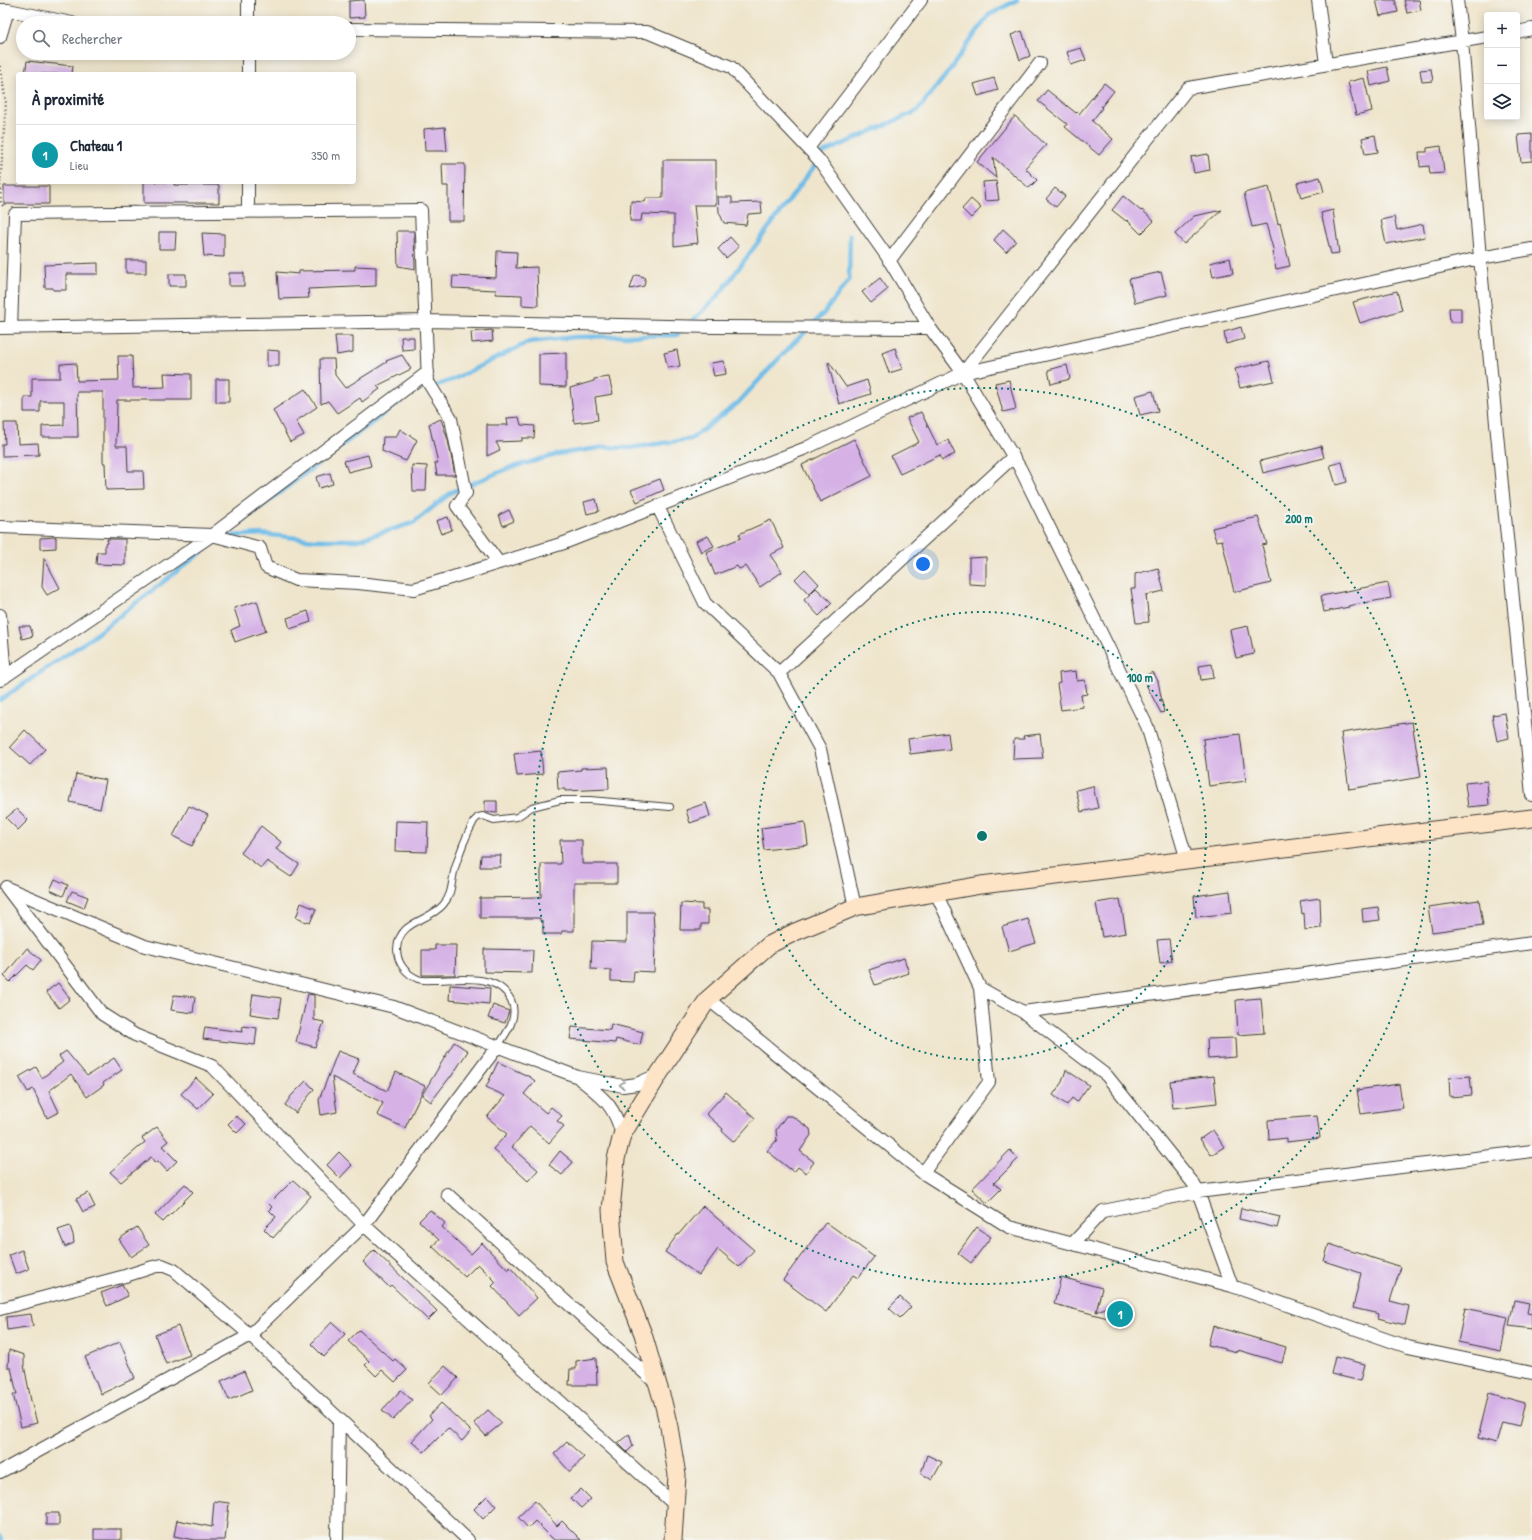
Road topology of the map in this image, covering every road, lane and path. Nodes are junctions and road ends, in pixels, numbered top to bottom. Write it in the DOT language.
graph roads {
  1 [pos="248,0"];
  2 [pos="921,0"];
  3 [pos="1318,0"];
  4 [pos="1457,0"];
  5 [pos="4,10"];
  6 [pos="35,16"];
  7 [pos="248,16"];
  8 [pos="356,29"];
  9 [pos="1532,29"];
  10 [pos="1520,31"];
  11 [pos="0,37"];
  12 [pos="1484,37"];
  13 [pos="1462,41"];
  14 [pos="248,60"];
  15 [pos="1040,63"];
  16 [pos="1326,64"];
  17 [pos="0,66"];
  18 [pos="248,72"];
  19 [pos="808,148"];
  20 [pos="248,184"];
  21 [pos="248,212"];
  22 [pos="15,214"];
  23 [pos="1532,249"];
  24 [pos="1480,258"];
  25 [pos="889,261"];
  26 [pos="427,321"];
  27 [pos="5,328"];
  28 [pos="930,328"];
  29 [pos="428,372"];
  30 [pos="963,373"];
  31 [pos="1013,457"];
  32 [pos="658,506"];
  33 [pos="0,527"];
  34 [pos="212,535"];
  35 [pos="499,563"];
  36 [pos="0,615"];
  37 [pos="779,673"];
  38 [pos="2,678"];
  39 [pos="1532,795"];
  40 [pos="670,807"];
  41 [pos="1532,818"];
  42 [pos="1187,860"];
  43 [pos="3,886"];
  44 [pos="936,892"];
  45 [pos="855,907"];
  46 [pos="1532,943"];
  47 [pos="980,988"];
  48 [pos="708,999"];
  49 [pos="1023,1012"];
  50 [pos="498,1047"];
  51 [pos="659,1074"];
  52 [pos="578,1077"];
  53 [pos="622,1135"];
  54 [pos="1532,1151"];
  55 [pos="923,1173"];
  56 [pos="1198,1192"];
  57 [pos="448,1194"];
  58 [pos="364,1225"];
  59 [pos="1072,1244"];
  60 [pos="1232,1286"];
  61 [pos="0,1309"];
  62 [pos="250,1335"];
  63 [pos="1532,1373"];
  64 [pos="658,1385"];
  65 [pos="339,1419"];
  66 [pos="0,1472"];
  67 [pos="675,1505"];
  68 [pos="337,1540"];
  69 [pos="468,1540"];
  70 [pos="672,1540"];
  1 -- 7 [label="street"];
  2 -- 19 [label="street"];
  3 -- 16 [label="street"];
  4 -- 13 [label="street"];
  5 -- 6 [label="street"];
  5 -- 11 [label="street"];
  8 -- 19 [label="street"];
  9 -- 10 [label="street"];
  12 -- 13 [label="street"];
  13 -- 16 [label="street"];
  13 -- 24 [label="street"];
  14 -- 18 [label="street"];
  15 -- 25 [label="street"];
  16 -- 30 [label="street"];
  17 -- 22 [label="path"];
  19 -- 25 [label="street"];
  20 -- 21 [label="street"];
  21 -- 22 [label="street"];
  21 -- 26 [label="street"];
  22 -- 27 [label="street"];
  23 -- 24 [label="street"];
  24 -- 30 [label="street"];
  24 -- 39 [label="street"];
  25 -- 28 [label="street"];
  26 -- 27 [label="street"];
  26 -- 28 [label="street"];
  26 -- 29 [label="street"];
  28 -- 30 [label="street"];
  29 -- 34 [label="street"];
  29 -- 35 [label="street"];
  30 -- 31 [label="street"];
  30 -- 32 [label="street"];
  31 -- 37 [label="street"];
  31 -- 42 [label="street"];
  32 -- 35 [label="street"];
  32 -- 37 [label="street"];
  33 -- 34 [label="street"];
  34 -- 35 [label="street"];
  34 -- 38 [label="street"];
  36 -- 38 [label="street"];
  37 -- 45 [label="street"];
  40 -- 50 [label="lane"];
  41 -- 42 [label="street"];
  42 -- 44 [label="street"];
  43 -- 50 [label="street"];
  43 -- 58 [label="street"];
  44 -- 45 [label="street"];
  44 -- 47 [label="street"];
  45 -- 48 [label="street"];
  46 -- 49 [label="street"];
  47 -- 49 [label="street"];
  47 -- 55 [label="street"];
  48 -- 51 [label="street"];
  48 -- 55 [label="street"];
  49 -- 56 [label="street"];
  50 -- 52 [label="street"];
  50 -- 58 [label="street"];
  51 -- 52 [label="street, one-way"];
  51 -- 53 [label="street"];
  52 -- 53 [label="street"];
  53 -- 64 [label="street"];
  54 -- 56 [label="street"];
  55 -- 59 [label="street"];
  56 -- 59 [label="street"];
  56 -- 60 [label="street"];
  57 -- 64 [label="street"];
  58 -- 62 [label="street"];
  58 -- 67 [label="street"];
  59 -- 60 [label="street"];
  60 -- 63 [label="street"];
  61 -- 62 [label="street"];
  62 -- 65 [label="street"];
  62 -- 66 [label="street"];
  64 -- 67 [label="street"];
  65 -- 68 [label="street"];
  65 -- 69 [label="street"];
  67 -- 70 [label="street"];
}
